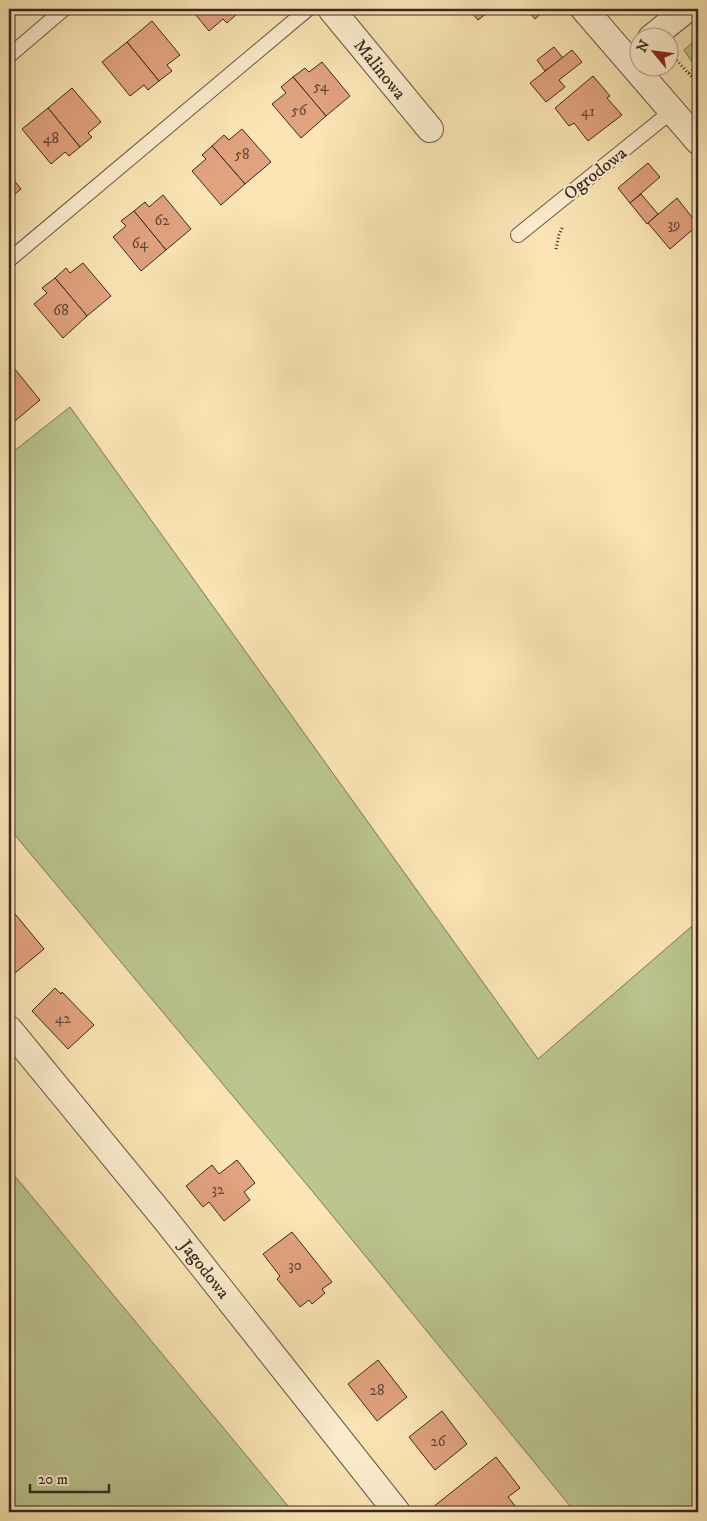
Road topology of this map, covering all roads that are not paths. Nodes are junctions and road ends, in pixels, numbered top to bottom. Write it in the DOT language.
graph roads {
  1 [pos="64,9"];
  2 [pos="308,9"];
  3 [pos="331,9"];
  4 [pos="584,9"];
  5 [pos="687,9"];
  6 [pos="663,28"];
  7 [pos="630,49"];
  8 [pos="9,56"];
  9 [pos="650,78"];
  10 [pos="672,111"];
  11 [pos="430,129"];
  12 [pos="698,141"];
  13 [pos="518,235"];
  14 [pos="9,260"];
  15 [pos="9,1029"];
  16 [pos="397,1512"];
  1 -- 8 [label="lane"];
  2 -- 14 [label="lane"];
  3 -- 11 [label="street, Malinowa"];
  4 -- 7 [label="street"];
  5 -- 6 [label="street"];
  9 -- 10 [label="street"];
  10 -- 12 [label="street"];
  10 -- 13 [label="lane, Ogrodowa"];
  15 -- 16 [label="street, Jagodowa"];
}
